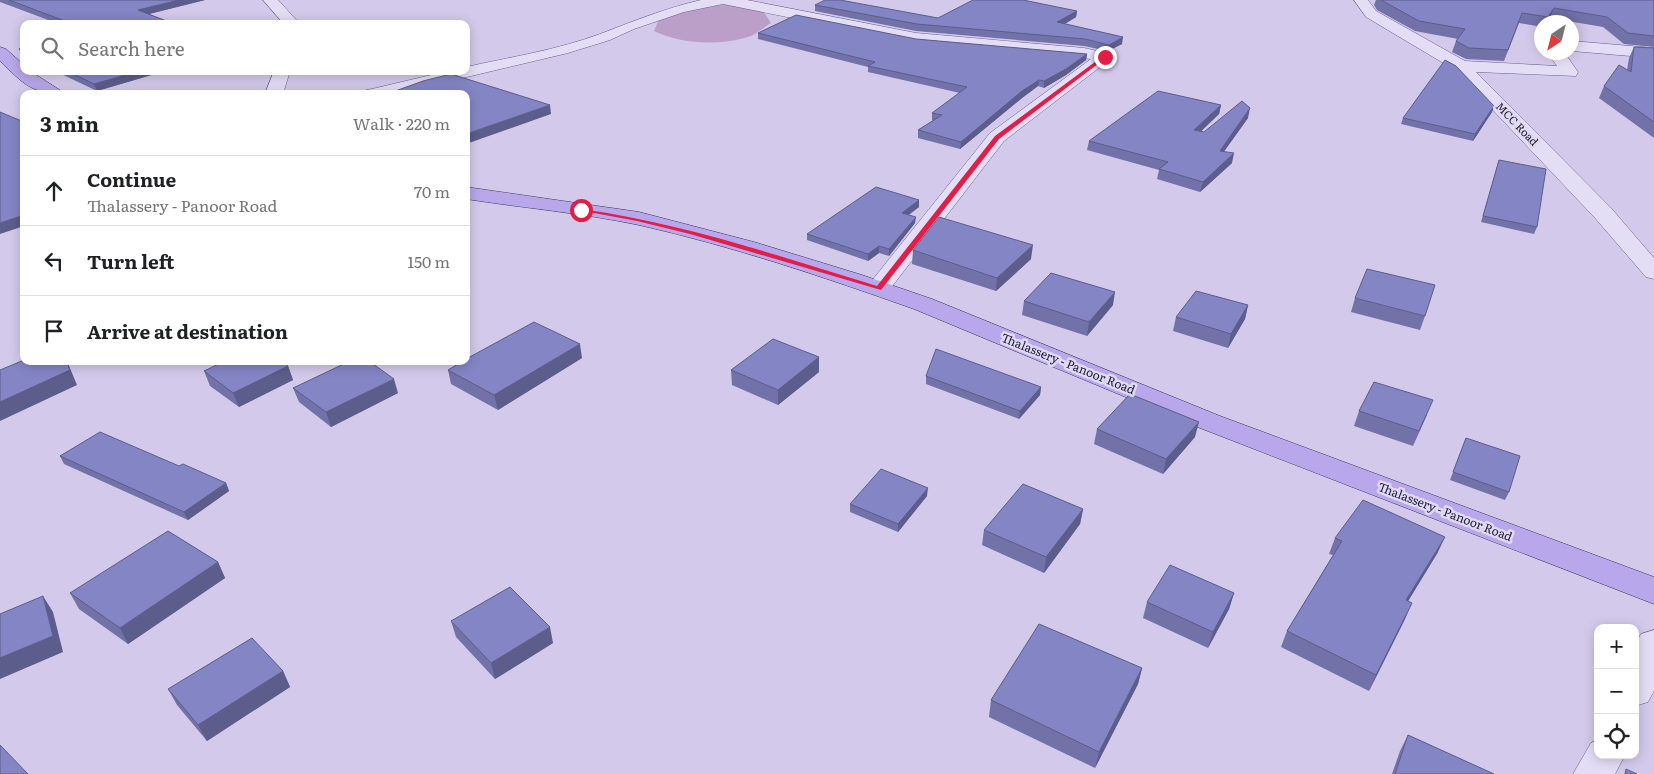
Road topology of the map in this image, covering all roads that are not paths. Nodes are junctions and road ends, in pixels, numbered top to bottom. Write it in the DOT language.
graph roads {
  1 [pos="270,0"];
  2 [pos="721,0"];
  3 [pos="725,0"];
  4 [pos="1361,0"];
  5 [pos="289,20"];
  6 [pos="1579,47"];
  7 [pos="0,52"];
  8 [pos="1654,53"];
  9 [pos="1561,60"];
  10 [pos="1461,66"];
  11 [pos="20,71"];
  12 [pos="470,71"];
  13 [pos="25,75"];
  14 [pos="281,75"];
  15 [pos="454,75"];
  16 [pos="49,90"];
  17 [pos="275,90"];
  18 [pos="389,90"];
  19 [pos="470,194"];
  20 [pos="1654,272"];
  21 [pos="878,288"];
  22 [pos="1654,591"];
  23 [pos="1654,644"];
  24 [pos="1639,681"];
  25 [pos="1602,759"];
  26 [pos="1593,774"];
  1 -- 5 [label="street"];
  2 -- 12 [label="street"];
  3 -- 21 [label="street"];
  4 -- 10 [label="street, MCC Road"];
  6 -- 8 [label="street"];
  7 -- 11 [label="main road"];
  9 -- 10 [label="street"];
  10 -- 20 [label="street, MCC Road"];
  13 -- 16 [label="main road"];
  14 -- 17 [label="street"];
  15 -- 18 [label="street"];
  19 -- 21 [label="main road, Thalassery - Panoor Road"];
  21 -- 22 [label="main road, Thalassery - Panoor Road"];
  23 -- 24 [label="street"];
  25 -- 26 [label="street"];
}
